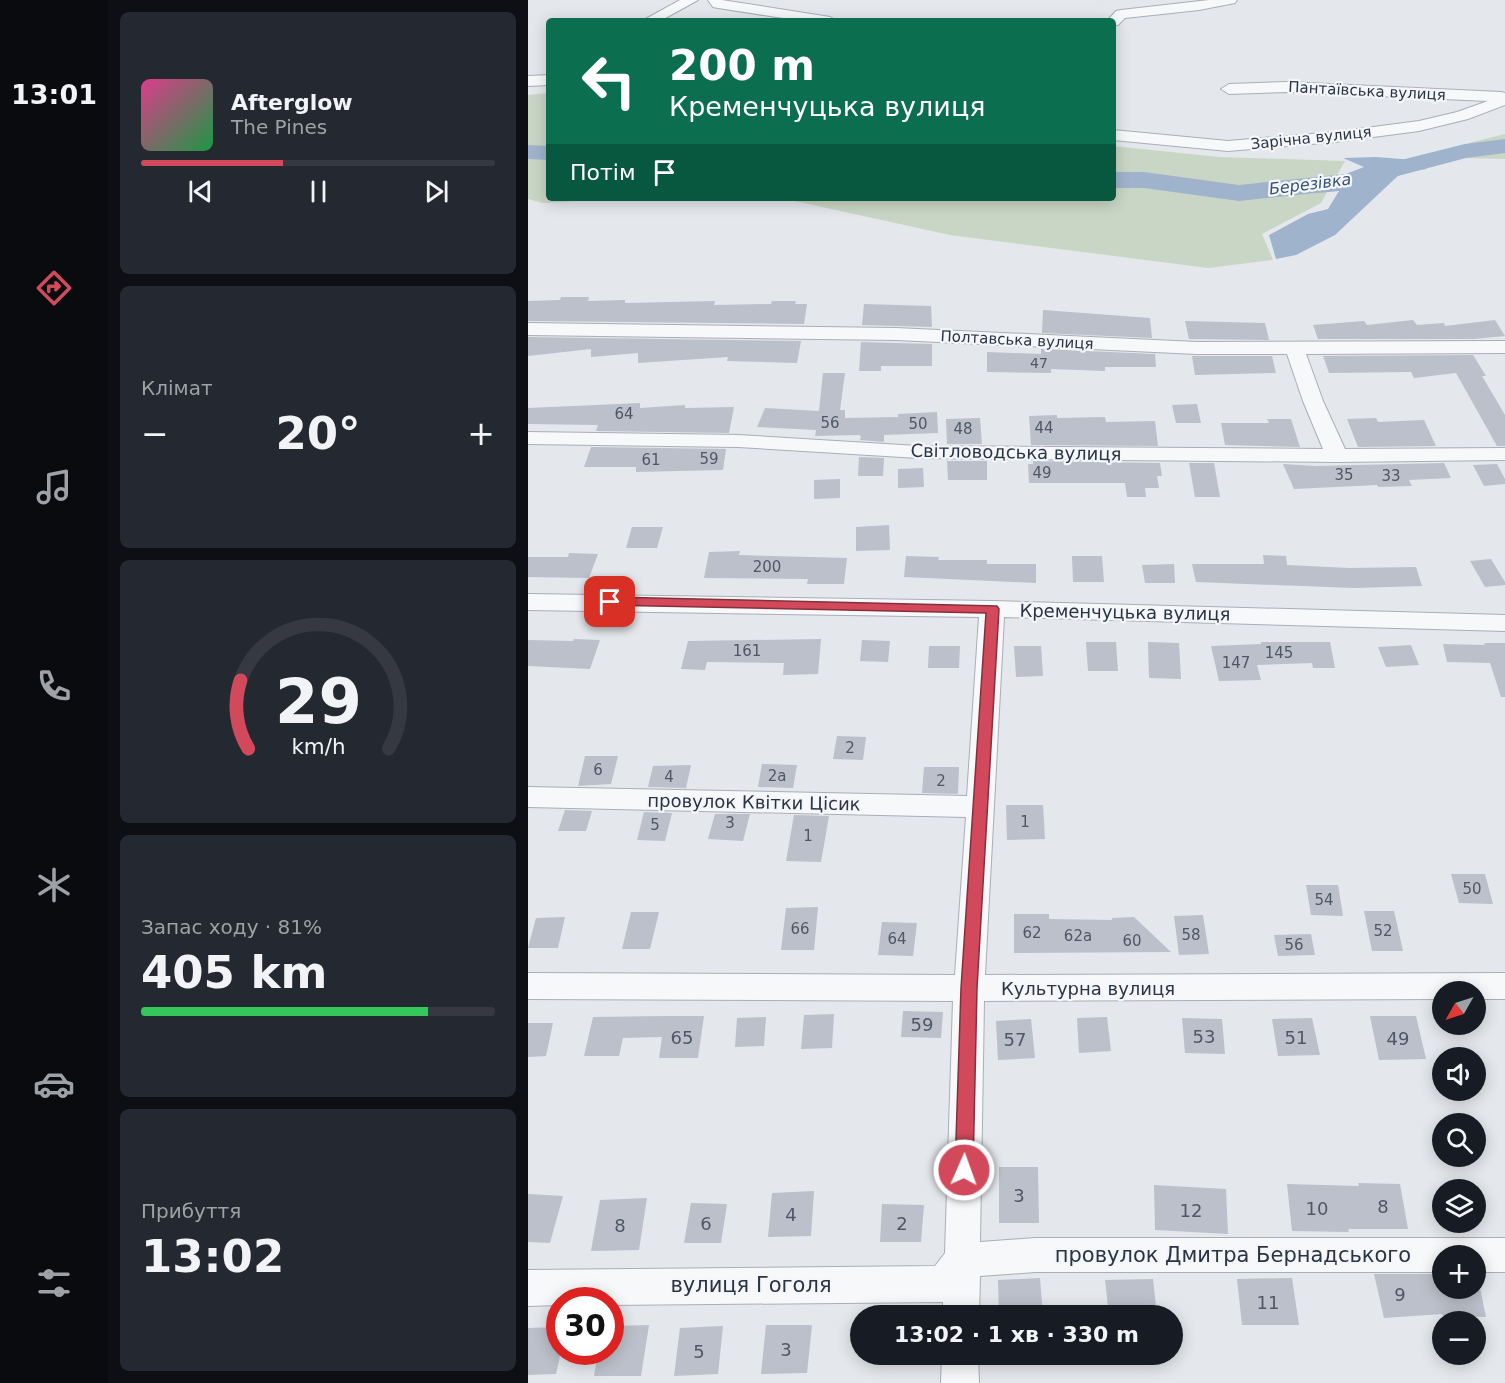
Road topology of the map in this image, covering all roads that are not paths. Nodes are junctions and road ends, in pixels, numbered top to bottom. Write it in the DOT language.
graph roads {
  1 [pos="691,0"];
  2 [pos="715,0"];
  3 [pos="1230,0"];
  4 [pos="655,18"];
  5 [pos="810,18"];
  6 [pos="1116,19"];
  7 [pos="546,80"];
  8 [pos="528,81"];
  9 [pos="1229,89"];
  10 [pos="1505,99"];
  11 [pos="1116,135"];
  12 [pos="528,329"];
  13 [pos="1505,347"];
  14 [pos="1296,349"];
  15 [pos="528,438"];
  16 [pos="1505,454"];
  17 [pos="1337,456"];
  18 [pos="528,602"];
  19 [pos="992,609"];
  20 [pos="1505,623"];
  21 [pos="528,797"];
  22 [pos="980,807"];
  23 [pos="528,986"];
  24 [pos="1505,986"];
  25 [pos="969,988"];
  26 [pos="1505,1255"];
  27 [pos="961,1260"];
  28 [pos="528,1288"];
  29 [pos="960,1305"];
  30 [pos="960,1365"];
  31 [pos="960,1383"];
  1 -- 4 [label="street"];
  2 -- 5 [label="street"];
  3 -- 6 [label="street"];
  7 -- 8 [label="street"];
  9 -- 10 [label="street, Пантаївська вулиця"];
  10 -- 11 [label="street, Зарічна вулиця"];
  12 -- 14 [label="street, Полтавська вулиця"];
  13 -- 14 [label="street, Полтавська вулиця"];
  14 -- 17 [label="street"];
  15 -- 17 [label="street, Світловодська вулиця"];
  16 -- 17 [label="street, Світловодська вулиця"];
  18 -- 19 [label="street, Кременчуцька вулиця"];
  19 -- 20 [label="street, Кременчуцька вулиця"];
  19 -- 22 [label="street"];
  21 -- 22 [label="street, провулок Квітки Цісик"];
  22 -- 25 [label="street"];
  23 -- 25 [label="street, Культурна вулиця"];
  24 -- 25 [label="street, Культурна вулиця"];
  25 -- 27 [label="street"];
  26 -- 27 [label="street, провулок Дмитра Бернадського"];
  27 -- 28 [label="street, вулиця Гоголя"];
  27 -- 29 [label="street"];
  30 -- 31 [label="street"];
}
